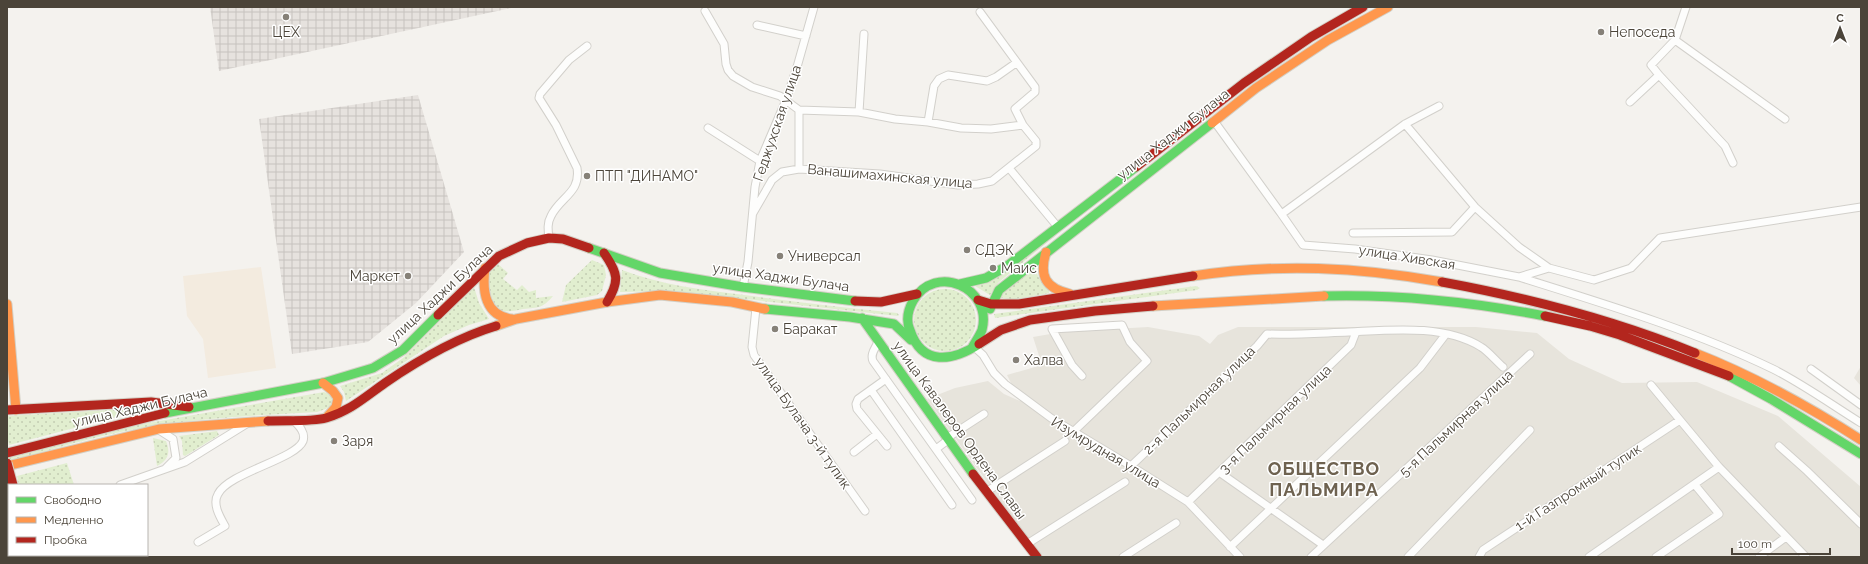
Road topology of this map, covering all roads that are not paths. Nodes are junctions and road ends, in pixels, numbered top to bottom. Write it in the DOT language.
graph roads {
  1 [pos="814,7"];
  2 [pos="1363,7"];
  3 [pos="1388,7"];
  4 [pos="1686,7"];
  5 [pos="705,11"];
  6 [pos="980,12"];
  7 [pos="757,25"];
  8 [pos="864,34"];
  9 [pos="806,36"];
  10 [pos="1675,40"];
  11 [pos="587,46"];
  12 [pos="1016,63"];
  13 [pos="1659,75"];
  14 [pos="786,100"];
  15 [pos="1630,102"];
  16 [pos="1439,106"];
  17 [pos="799,110"];
  18 [pos="859,112"];
  19 [pos="1207,112"];
  20 [pos="1785,119"];
  21 [pos="1214,121"];
  22 [pos="928,122"];
  23 [pos="1405,124"];
  24 [pos="1023,125"];
  25 [pos="708,128"];
  26 [pos="760,161"];
  27 [pos="1733,164"];
  28 [pos="1009,168"];
  29 [pos="799,169"];
  30 [pos="1475,206"];
  31 [pos="1861,207"];
  32 [pos="1282,212"];
  33 [pos="753,213"];
  34 [pos="1057,226"];
  35 [pos="1353,233"];
  36 [pos="1065,236"];
  37 [pos="548,238"];
  38 [pos="1046,252"];
  39 [pos="604,254"];
  40 [pos="485,268"];
  41 [pos="1549,268"];
  42 [pos="1519,277"];
  43 [pos="960,284"];
  44 [pos="743,287"];
  45 [pos="917,294"];
  46 [pos="1075,295"];
  47 [pos="978,300"];
  48 [pos="607,302"];
  49 [pos="7,304"];
  50 [pos="991,304"];
  51 [pos="756,308"];
  52 [pos="8,318"];
  53 [pos="862,318"];
  54 [pos="516,319"];
  55 [pos="982,330"];
  56 [pos="1356,332"];
  57 [pos="1446,334"];
  58 [pos="878,342"];
  59 [pos="916,345"];
  60 [pos="973,346"];
  61 [pos="1530,354"];
  62 [pos="1503,367"];
  63 [pos="1811,369"];
  64 [pos="1082,376"];
  65 [pos="886,379"];
  66 [pos="323,383"];
  67 [pos="1651,385"];
  68 [pos="871,390"];
  69 [pos="151,402"];
  70 [pos="1861,405"];
  71 [pos="192,407"];
  72 [pos="12,410"];
  73 [pos="984,414"];
  74 [pos="155,416"];
  75 [pos="325,418"];
  76 [pos="293,420"];
  77 [pos="1680,420"];
  78 [pos="250,422"];
  79 [pos="1861,423"];
  80 [pos="159,429"];
  81 [pos="1530,430"];
  82 [pos="1073,432"];
  83 [pos="877,434"];
  84 [pos="948,439"];
  85 [pos="1861,440"];
  86 [pos="1065,441"];
  87 [pos="887,446"];
  88 [pos="1779,446"];
  89 [pos="936,449"];
  90 [pos="854,452"];
  91 [pos="7,453"];
  92 [pos="1861,454"];
  93 [pos="7,465"];
  94 [pos="1131,466"];
  95 [pos="1719,467"];
  96 [pos="1220,472"];
  97 [pos="156,474"];
  98 [pos="1125,482"];
  99 [pos="13,484"];
  100 [pos="123,484"];
  101 [pos="1695,485"];
  102 [pos="986,492"];
  103 [pos="972,500"];
  104 [pos="1188,502"];
  105 [pos="952,505"];
  106 [pos="1272,508"];
  107 [pos="865,511"];
  108 [pos="1176,523"];
  109 [pos="1861,524"];
  110 [pos="1786,537"];
  111 [pos="198,542"];
  112 [pos="1027,544"];
  113 [pos="1323,545"];
  114 [pos="1230,547"];
  115 [pos="1479,556"];
  116 [pos="1037,557"];
  117 [pos="1124,557"];
  118 [pos="1240,557"];
  119 [pos="1310,557"];
  120 [pos="1408,557"];
  121 [pos="1590,557"];
  122 [pos="1656,557"];
  123 [pos="1759,557"];
  124 [pos="1806,557"];
  1 -- 9 [label="street, Геджухская улица"];
  2 -- 19 [label="main road, улица Хаджи Булача"];
  3 -- 21 [label="main road, улица Хаджи Булача"];
  4 -- 10 [label="street"];
  5 -- 14 [label="street"];
  6 -- 12 [label="street"];
  7 -- 9 [label="street"];
  8 -- 18 [label="street"];
  9 -- 14 [label="street, Геджухская улица"];
  10 -- 13 [label="street"];
  10 -- 20 [label="street"];
  11 -- 37 [label="street"];
  12 -- 22 [label="street"];
  12 -- 24 [label="street"];
  13 -- 15 [label="street"];
  13 -- 27 [label="street"];
  14 -- 17 [label="street"];
  14 -- 26 [label="street, Геджухская улица"];
  16 -- 23 [label="street"];
  17 -- 18 [label="street"];
  17 -- 29 [label="street"];
  18 -- 22 [label="street"];
  19 -- 21 [label="main road"];
  19 -- 34 [label="main road, улица Хаджи Булача"];
  21 -- 32 [label="street, улица Хивская"];
  21 -- 36 [label="main road, улица Хаджи Булача"];
  22 -- 24 [label="street"];
  23 -- 30 [label="street"];
  23 -- 32 [label="street"];
  24 -- 28 [label="street, Ванашимахинская улица"];
  25 -- 26 [label="street"];
  26 -- 33 [label="street, Геджухская улица"];
  28 -- 29 [label="street, Ванашимахинская улица"];
  28 -- 34 [label="street"];
  29 -- 33 [label="street, Ванашимахинская улица"];
  30 -- 35 [label="street"];
  30 -- 41 [label="street"];
  31 -- 41 [label="street"];
  32 -- 42 [label="street, улица Хивская"];
  33 -- 44 [label="street, Геджухская улица"];
  34 -- 36 [label="main road"];
  34 -- 43 [label="main road, улица Хаджи Булача"];
  36 -- 38 [label="main road, улица Хаджи Булача"];
  37 -- 39 [label="main road, улица Хаджи Булача"];
  37 -- 40 [label="main road, улица Хаджи Булача"];
  38 -- 46 [label="main road"];
  38 -- 50 [label="main road, улица Хаджи Булача"];
  39 -- 44 [label="main road, улица Хаджи Булача"];
  39 -- 48 [label="main road"];
  40 -- 54 [label="main road"];
  40 -- 66 [label="main road, улица Хаджи Булача"];
  41 -- 42 [label="street, улица Хивская"];
  42 -- 79 [label="street"];
  43 -- 45 [label="main road"];
  43 -- 47 [label="main road"];
  44 -- 45 [label="main road, улица Хаджи Булача"];
  45 -- 59 [label="main road"];
  46 -- 50 [label="main road"];
  46 -- 85 [label="main road"];
  47 -- 50 [label="main road"];
  47 -- 55 [label="main road"];
  48 -- 51 [label="main road, улица Хаджи Булача"];
  48 -- 54 [label="main road, улица Хаджи Булача"];
  49 -- 52 [label="main road"];
  50 -- 55 [label="main road, улица Хаджи Булача"];
  51 -- 53 [label="main road, улица Хаджи Булача"];
  51 -- 107 [label="street, улица Булача 3-й тупик"];
  52 -- 72 [label="main road"];
  53 -- 58 [label="main road, улица Кавалеров Ордена Славы"];
  53 -- 59 [label="main road, улица Хаджи Булача"];
  54 -- 75 [label="main road, улица Хаджи Булача"];
  55 -- 60 [label="main road"];
  56 -- 57 [label="street"];
  56 -- 94 [label="street, 2-я Пальмирная улица"];
  56 -- 96 [label="street, 3-я Пальмирная улица"];
  57 -- 62 [label="street"];
  57 -- 106 [label="street"];
  58 -- 65 [label="street"];
  58 -- 84 [label="main road, улица Кавалеров Ордена Славы"];
  59 -- 60 [label="main road"];
  60 -- 82 [label="street, Изумрудная улица"];
  60 -- 92 [label="main road"];
  61 -- 113 [label="street, 5-я Пальмирная улица"];
  63 -- 70 [label="street"];
  64 -- 82 [label="street"];
  65 -- 68 [label="street"];
  65 -- 89 [label="street"];
  66 -- 71 [label="main road, улица Хаджи Булача"];
  66 -- 75 [label="main road"];
  67 -- 77 [label="street"];
  68 -- 83 [label="street"];
  68 -- 105 [label="street"];
  69 -- 71 [label="main road"];
  69 -- 72 [label="main road"];
  69 -- 74 [label="main road"];
  71 -- 74 [label="main road, улица Хаджи Булача"];
  73 -- 84 [label="street"];
  74 -- 91 [label="main road, улица Хаджи Булача"];
  75 -- 76 [label="main road, улица Хаджи Булача"];
  76 -- 78 [label="main road, улица Хаджи Булача"];
  76 -- 111 [label="street"];
  77 -- 95 [label="street"];
  77 -- 115 [label="street, 1-й Газпромный тупик"];
  78 -- 80 [label="main road, улица Хаджи Булача"];
  78 -- 97 [label="street"];
  80 -- 93 [label="main road, улица Хаджи Булача"];
  80 -- 97 [label="street"];
  81 -- 120 [label="street"];
  82 -- 94 [label="street, Изумрудная улица"];
  83 -- 87 [label="street"];
  83 -- 90 [label="street"];
  84 -- 89 [label="street"];
  84 -- 102 [label="main road, улица Кавалеров Ордена Славы"];
  86 -- 102 [label="street"];
  88 -- 109 [label="street"];
  89 -- 103 [label="street"];
  93 -- 99 [label="main road, bridge"];
  94 -- 104 [label="street, Изумрудная улица"];
  95 -- 101 [label="street"];
  95 -- 110 [label="street"];
  96 -- 104 [label="street, 3-я Пальмирная улица"];
  96 -- 106 [label="street"];
  97 -- 100 [label="street"];
  98 -- 112 [label="street"];
  101 -- 121 [label="street"];
  101 -- 122 [label="street"];
  102 -- 112 [label="main road, улица Кавалеров Ордена Славы"];
  104 -- 114 [label="street, Изумрудная улица"];
  106 -- 113 [label="street"];
  106 -- 114 [label="street"];
  108 -- 117 [label="street"];
  110 -- 123 [label="street"];
  110 -- 124 [label="street"];
  112 -- 116 [label="main road, улица Кавалеров Ордена Славы"];
  113 -- 119 [label="street, 5-я Пальмирная улица"];
  114 -- 118 [label="street, Изумрудная улица"];
}
